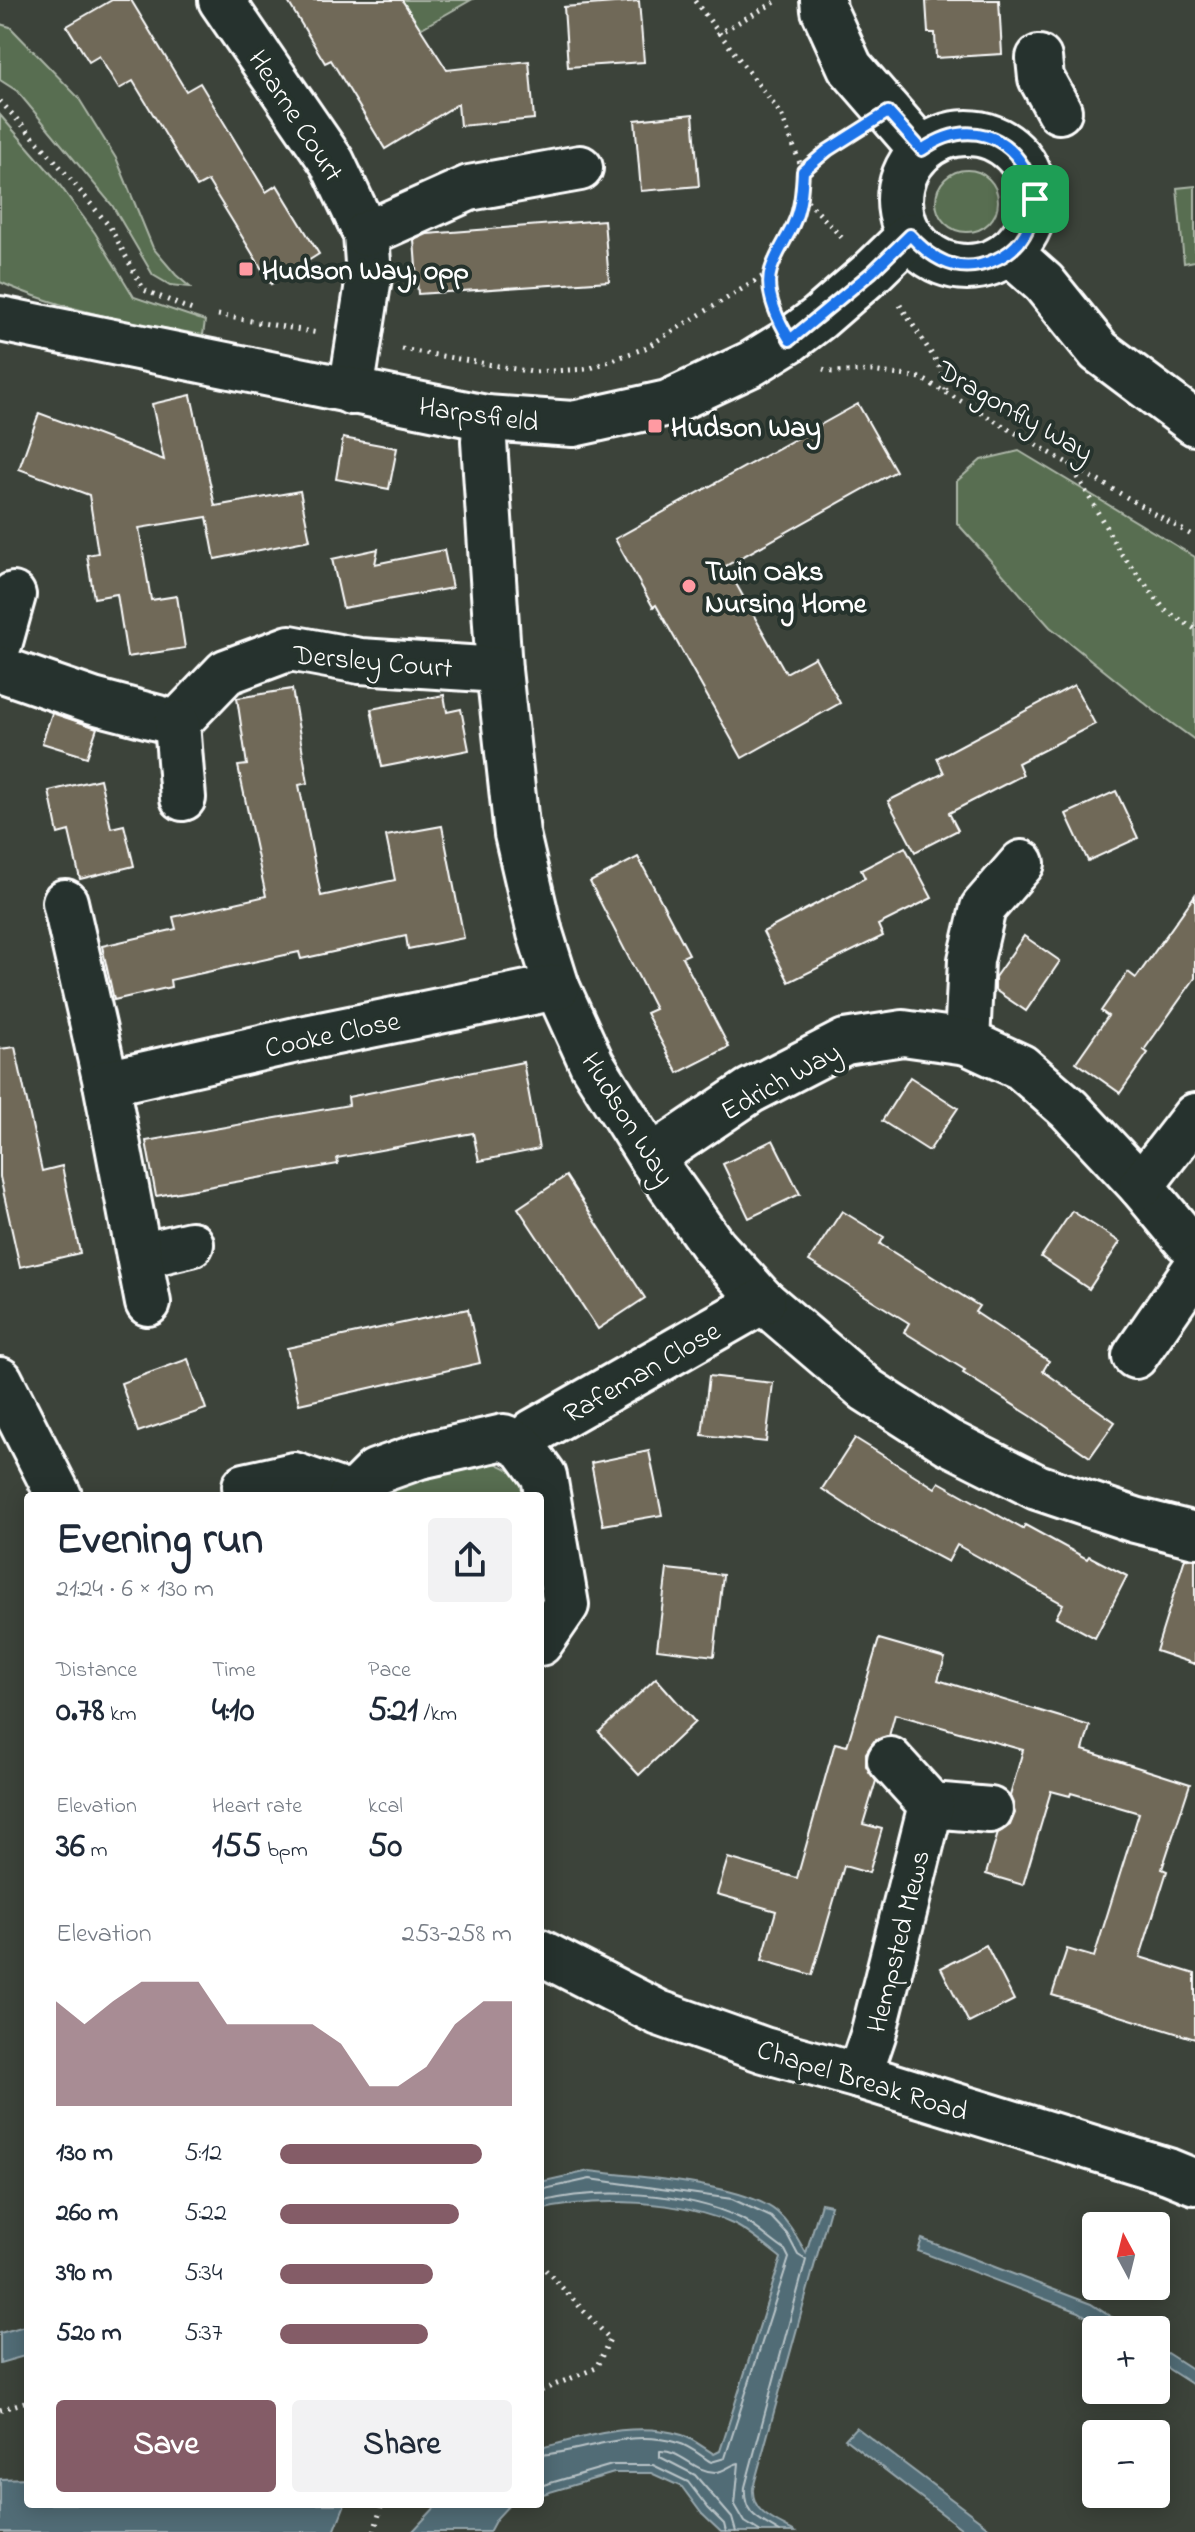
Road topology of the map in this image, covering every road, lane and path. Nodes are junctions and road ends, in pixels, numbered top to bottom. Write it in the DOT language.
graph roads {
  1 [pos="221,0"];
  2 [pos="694,0"];
  3 [pos="779,0"];
  4 [pos="823,0"];
  5 [pos="717,34"];
  6 [pos="1039,58"];
  7 [pos="1059,111"];
  8 [pos="888,112"];
  9 [pos="922,150"];
  10 [pos="580,168"];
  11 [pos="803,171"];
  12 [pos="802,195"];
  13 [pos="366,234"];
  14 [pos="910,235"];
  15 [pos="849,244"];
  16 [pos="1009,252"];
  17 [pos="899,304"];
  18 [pos="0,319"];
  19 [pos="790,340"];
  20 [pos="946,391"];
  21 [pos="351,392"];
  22 [pos="486,418"];
  23 [pos="1195,423"];
  24 [pos="1069,463"];
  25 [pos="1195,537"];
  26 [pos="13,595"];
  27 [pos="1195,629"];
  28 [pos="0,642"];
  29 [pos="0,669"];
  30 [pos="499,670"];
  31 [pos="177,723"];
  32 [pos="183,798"];
  33 [pos="1022,863"];
  34 [pos="65,902"];
  35 [pos="557,987"];
  36 [pos="967,1042"];
  37 [pos="106,1083"];
  38 [pos="1195,1116"];
  39 [pos="651,1158"];
  40 [pos="1141,1186"];
  41 [pos="191,1244"];
  42 [pos="1195,1247"];
  43 [pos="140,1256"];
  44 [pos="1195,1269"];
  45 [pos="763,1301"];
  46 [pos="148,1303"];
  47 [pos="1135,1356"];
  48 [pos="0,1380"];
  49 [pos="0,1444"];
  50 [pos="523,1447"];
  51 [pos="245,1486"];
  52 [pos="31,1492"];
  53 [pos="57,1492"];
  54 [pos="342,1492"];
  55 [pos="354,1492"];
  56 [pos="1195,1535"];
  57 [pos="544,1637"];
  58 [pos="890,1760"];
  59 [pos="931,1805"];
  60 [pos="990,1810"];
  61 [pos="544,1954"];
  62 [pos="859,2076"];
  63 [pos="1195,2182"];
  64 [pos="544,2268"];
  65 [pos="544,2389"];
  66 [pos="24,2402"];
  67 [pos="0,2410"];
  68 [pos="381,2508"];
  69 [pos="374,2532"];
  1 -- 13 [label="street, Hearne Court"];
  2 -- 5 [label="path"];
  3 -- 5 [label="path"];
  4 -- 8 [label="street"];
  5 -- 11 [label="path"];
  6 -- 7 [label="street"];
  8 -- 9 [label="street"];
  8 -- 11 [label="path"];
  9 -- 14 [label="street"];
  9 -- 16 [label="street"];
  10 -- 13 [label="street"];
  11 -- 12 [label="path"];
  12 -- 15 [label="path"];
  12 -- 19 [label="path, Dragonfly Way"];
  13 -- 21 [label="street, Hearne Court"];
  14 -- 16 [label="street"];
  14 -- 19 [label="street, Harpsfield"];
  16 -- 23 [label="street"];
  17 -- 20 [label="path"];
  18 -- 21 [label="street, Harpsfield"];
  19 -- 20 [label="path, Dragonfly Way"];
  19 -- 22 [label="street, Harpsfield"];
  20 -- 24 [label="path, Dragonfly Way"];
  21 -- 22 [label="street, Harpsfield"];
  22 -- 30 [label="street, Hudson Way"];
  24 -- 25 [label="path, Dragonfly Way"];
  24 -- 27 [label="path"];
  26 -- 28 [label="street"];
  29 -- 31 [label="street"];
  30 -- 31 [label="street, Dersley Court"];
  30 -- 35 [label="street, Hudson Way"];
  31 -- 32 [label="street"];
  33 -- 36 [label="street"];
  34 -- 37 [label="street"];
  35 -- 37 [label="street, Cooke Close"];
  35 -- 39 [label="street, Hudson Way"];
  36 -- 39 [label="street, Edrich Way"];
  36 -- 40 [label="street, Edrich Way"];
  37 -- 43 [label="street"];
  38 -- 40 [label="street"];
  39 -- 45 [label="street, Hudson Way"];
  40 -- 42 [label="street, Edrich Way"];
  41 -- 43 [label="street"];
  43 -- 46 [label="street"];
  44 -- 47 [label="street"];
  45 -- 50 [label="street, Rafeman Close"];
  45 -- 56 [label="street, Hudson Way"];
  48 -- 53 [label="street"];
  49 -- 52 [label="street"];
  50 -- 55 [label="street"];
  50 -- 57 [label="street"];
  51 -- 54 [label="street"];
  58 -- 59 [label="street"];
  59 -- 60 [label="street"];
  59 -- 62 [label="street, Hempsted Mews"];
  61 -- 62 [label="street, Chapel Break Road"];
  62 -- 63 [label="street, Chapel Break Road"];
  64 -- 65 [label="path"];
  66 -- 67 [label="path"];
  68 -- 69 [label="path"];
}
